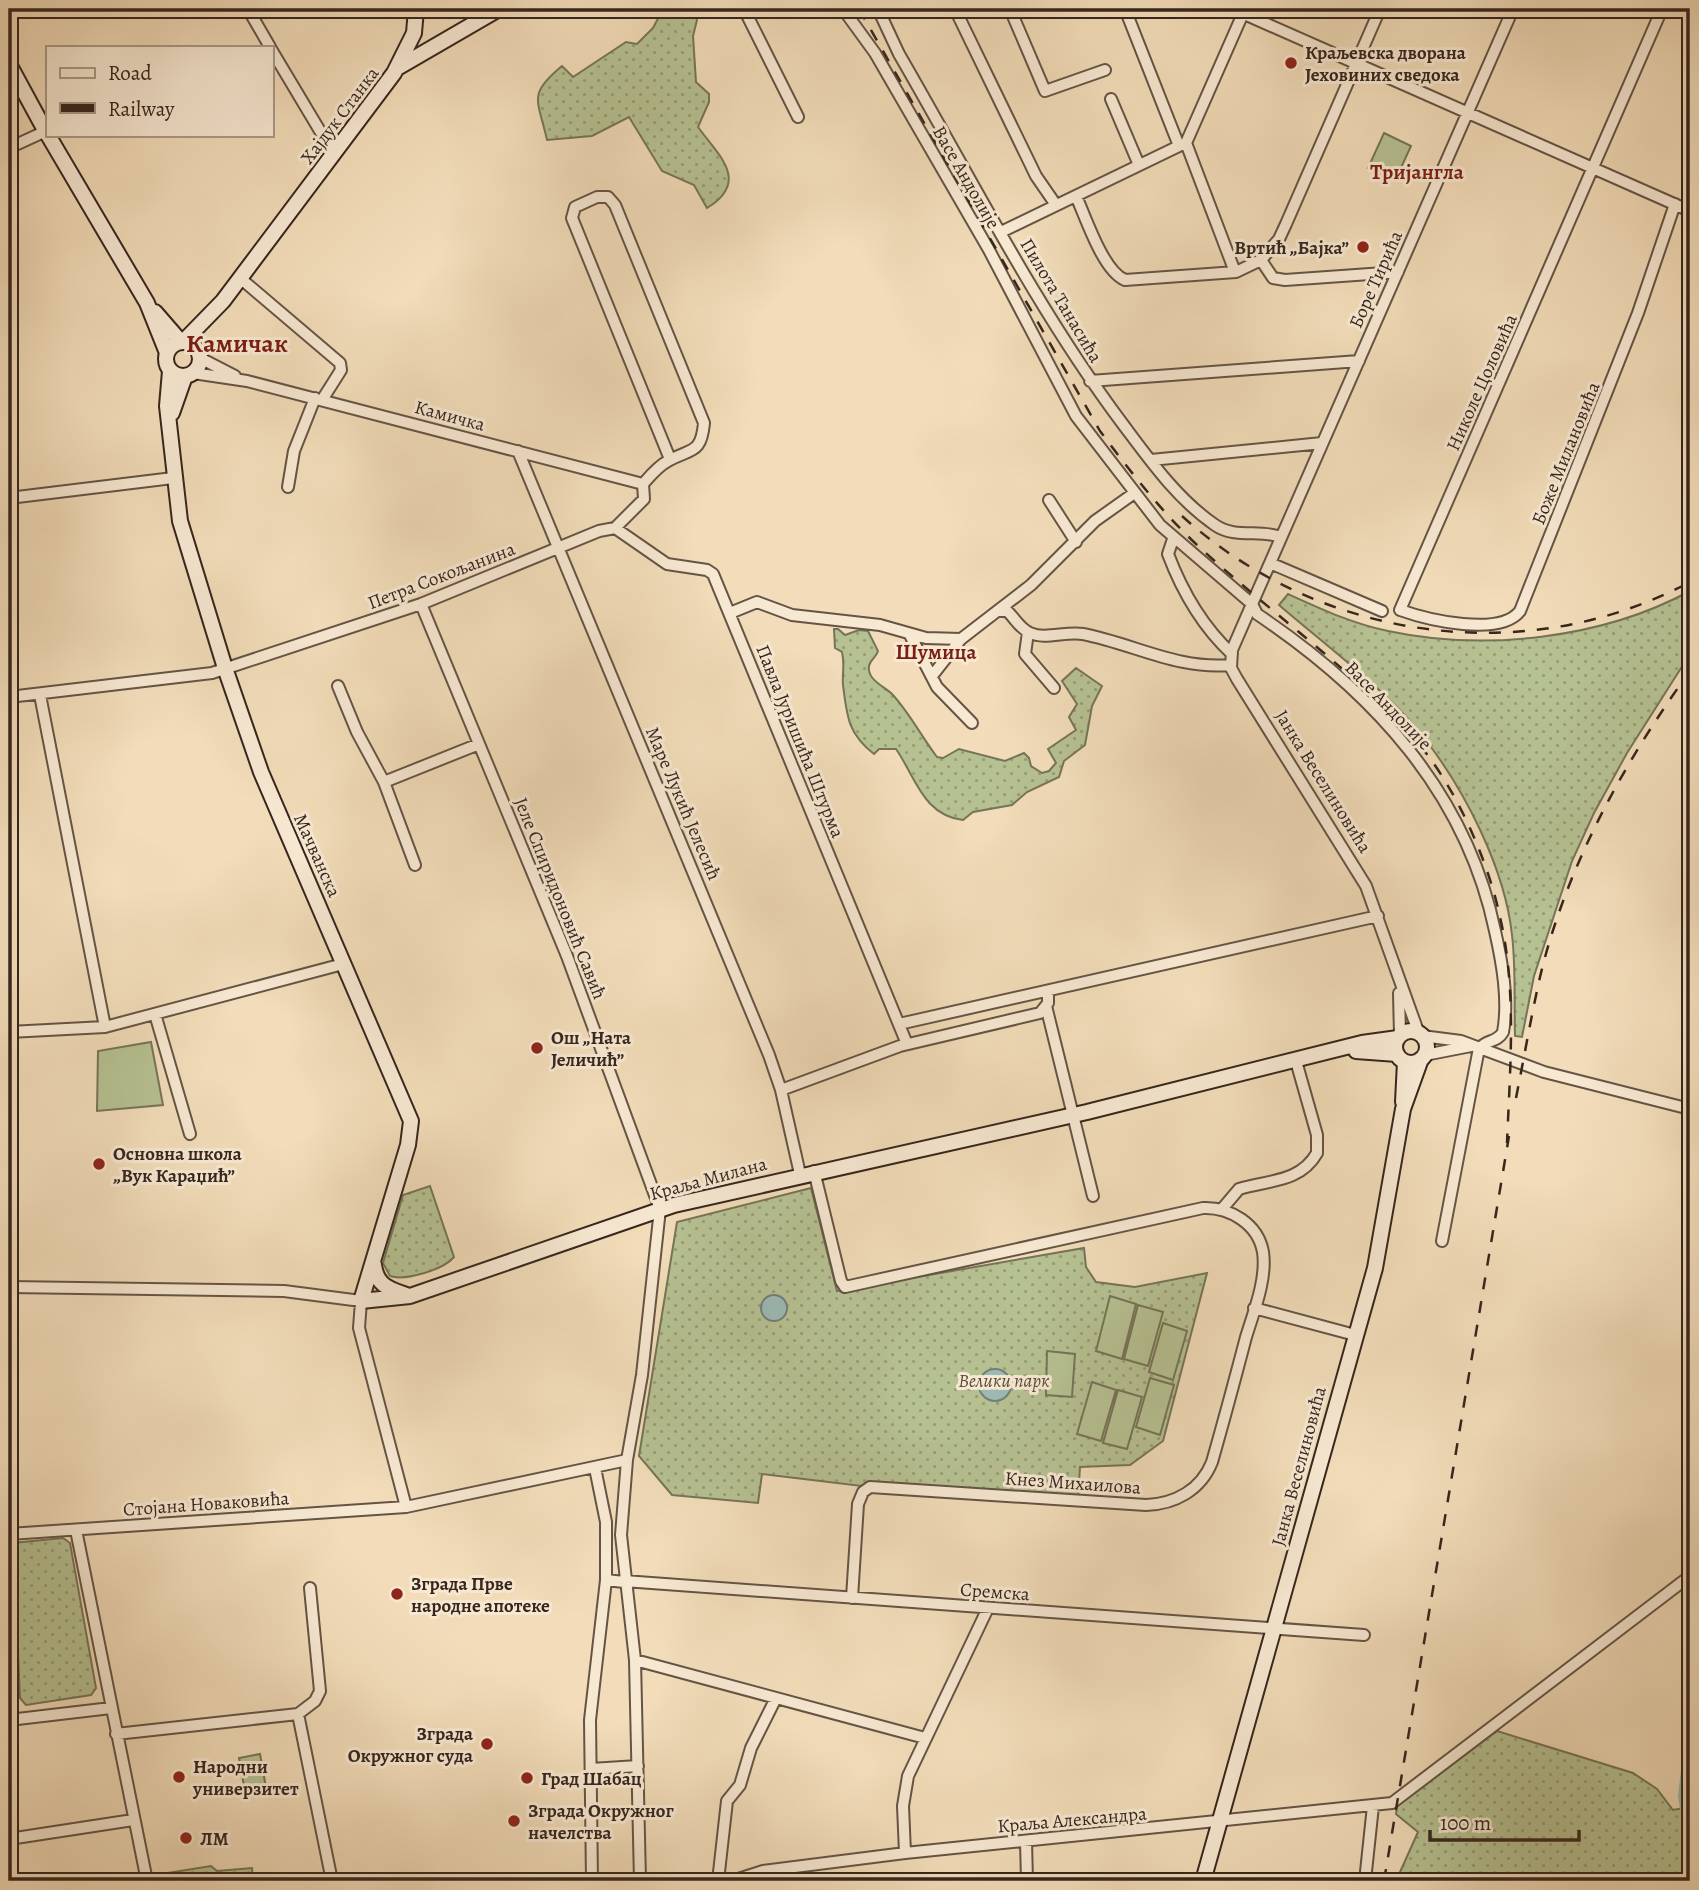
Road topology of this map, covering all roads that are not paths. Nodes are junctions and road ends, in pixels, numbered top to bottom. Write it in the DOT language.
graph roads {
  1 [pos="248,9"];
  2 [pos="416,9"];
  3 [pos="499,9"];
  4 [pos="843,9"];
  5 [pos="878,9"];
  6 [pos="955,9"];
  7 [pos="1010,9"];
  8 [pos="1125,9"];
  9 [pos="1380,9"];
  10 [pos="1513,9"];
  11 [pos="1662,9"];
  12 [pos="1240,10"];
  13 [pos="749,11"];
  14 [pos="270,46"];
  15 [pos="273,51"];
  16 [pos="1356,63"];
  17 [pos="9,64"];
  18 [pos="399,66"];
  19 [pos="1105,70"];
  20 [pos="1111,99"];
  21 [pos="1467,112"];
  22 [pos="798,117"];
  23 [pos="46,131"];
  24 [pos="46,133"];
  25 [pos="49,136"];
  26 [pos="1182,145"];
  27 [pos="9,148"];
  28 [pos="336,150"];
  29 [pos="1139,166"];
  30 [pos="1593,168"];
  31 [pos="1076,196"];
  32 [pos="1675,204"];
  33 [pos="1056,205"];
  34 [pos="1690,211"];
  35 [pos="1001,232"];
  36 [pos="1261,260"];
  37 [pos="1235,272"];
  38 [pos="1398,272"];
  39 [pos="240,278"];
  40 [pos="223,301"];
  41 [pos="147,303"];
  42 [pos="182,342"];
  43 [pos="167,353"];
  44 [pos="199,354"];
  45 [pos="1359,360"];
  46 [pos="170,371"];
  47 [pos="189,375"];
  48 [pos="1090,380"];
  49 [pos="247,381"];
  50 [pos="318,399"];
  51 [pos="170,417"];
  52 [pos="1322,443"];
  53 [pos="517,451"];
  54 [pos="670,459"];
  55 [pos="1150,460"];
  56 [pos="173,478"];
  57 [pos="643,484"];
  58 [pos="288,487"];
  59 [pos="1133,494"];
  60 [pos="9,498"];
  61 [pos="1049,500"];
  62 [pos="615,528"];
  63 [pos="1281,537"];
  64 [pos="1173,539"];
  65 [pos="1076,542"];
  66 [pos="558,548"];
  67 [pos="1270,563"];
  68 [pos="421,604"];
  69 [pos="1252,604"];
  70 [pos="1401,610"];
  71 [pos="999,611"];
  72 [pos="1382,611"];
  73 [pos="730,612"];
  74 [pos="1028,632"];
  75 [pos="910,635"];
  76 [pos="961,639"];
  77 [pos="1231,660"];
  78 [pos="225,668"];
  79 [pos="932,676"];
  80 [pos="338,686"];
  81 [pos="1054,688"];
  82 [pos="40,695"];
  83 [pos="9,697"];
  84 [pos="972,723"];
  85 [pos="479,744"];
  86 [pos="383,782"];
  87 [pos="415,865"];
  88 [pos="1378,916"];
  89 [pos="343,964"];
  90 [pos="1399,983"];
  91 [pos="1048,991"];
  92 [pos="1046,1006"];
  93 [pos="155,1014"];
  94 [pos="898,1024"];
  95 [pos="105,1027"];
  96 [pos="9,1032"];
  97 [pos="1420,1035"];
  98 [pos="1501,1036"];
  99 [pos="1399,1037"];
  100 [pos="907,1044"];
  101 [pos="1477,1047"];
  102 [pos="1331,1052"];
  103 [pos="1423,1057"];
  104 [pos="1401,1058"];
  105 [pos="1505,1058"];
  106 [pos="1296,1061"];
  107 [pos="781,1090"];
  108 [pos="1404,1109"];
  109 [pos="1690,1109"];
  110 [pos="1073,1115"];
  111 [pos="190,1134"];
  112 [pos="807,1173"];
  113 [pos="1093,1196"];
  114 [pos="660,1209"];
  115 [pos="1222,1209"];
  116 [pos="1442,1241"];
  117 [pos="374,1265"];
  118 [pos="9,1287"];
  119 [pos="410,1296"];
  120 [pos="361,1301"];
  121 [pos="1254,1308"];
  122 [pos="1355,1335"];
  123 [pos="627,1460"];
  124 [pos="595,1468"];
  125 [pos="406,1507"];
  126 [pos="76,1530"];
  127 [pos="9,1534"];
  128 [pos="1690,1576"];
  129 [pos="606,1580"];
  130 [pos="624,1581"];
  131 [pos="310,1588"];
  132 [pos="852,1598"];
  133 [pos="988,1608"];
  134 [pos="1274,1629"];
  135 [pos="1364,1635"];
  136 [pos="635,1660"];
  137 [pos="9,1698"];
  138 [pos="776,1698"];
  139 [pos="111,1708"];
  140 [pos="292,1714"];
  141 [pos="10,1720"];
  142 [pos="116,1734"];
  143 [pos="925,1738"];
  144 [pos="638,1766"];
  145 [pos="591,1769"];
  146 [pos="1373,1807"];
  147 [pos="133,1820"];
  148 [pos="1218,1823"];
  149 [pos="9,1839"];
  150 [pos="1026,1841"];
  151 [pos="905,1853"];
  152 [pos="775,1870"];
  153 [pos="147,1881"];
  154 [pos="332,1881"];
  155 [pos="592,1881"];
  156 [pos="640,1881"];
  157 [pos="718,1881"];
  158 [pos="732,1881"];
  159 [pos="752,1881"];
  160 [pos="1027,1881"];
  161 [pos="1203,1881"];
  162 [pos="1365,1881"];
  1 -- 14 [label="street"];
  2 -- 18 [label="main road"];
  3 -- 18 [label="main road, Хајдук Станка"];
  4 -- 59 [label="street, Васе Андолије"];
  5 -- 35 [label="street, Пилота Танасића"];
  6 -- 33 [label="street"];
  7 -- 19 [label="street"];
  8 -- 26 [label="street"];
  9 -- 16 [label="street"];
  10 -- 21 [label="street, Боре Тирића"];
  11 -- 30 [label="street, Николе Цоловића"];
  12 -- 16 [label="street"];
  12 -- 26 [label="street"];
  13 -- 22 [label="street"];
  15 -- 28 [label="street"];
  16 -- 21 [label="street"];
  16 -- 36 [label="street"];
  17 -- 23 [label="main road"];
  18 -- 28 [label="main road, Хајдук Станка"];
  20 -- 29 [label="street"];
  21 -- 30 [label="street"];
  21 -- 38 [label="street, Боре Тирића"];
  24 -- 27 [label="street"];
  25 -- 41 [label="main road"];
  26 -- 29 [label="street"];
  26 -- 37 [label="street"];
  28 -- 39 [label="main road, Хајдук Станка"];
  29 -- 31 [label="street"];
  30 -- 32 [label="street"];
  30 -- 70 [label="street, Николе Цоловића"];
  31 -- 33 [label="street"];
  31 -- 37 [label="street"];
  32 -- 34 [label="street"];
  32 -- 70 [label="street, Боже Милановића"];
  33 -- 35 [label="street"];
  35 -- 48 [label="street, Пилота Танасића"];
  36 -- 37 [label="street"];
  36 -- 38 [label="street"];
  38 -- 45 [label="street, Боре Тирића"];
  39 -- 40 [label="main road, Хајдук Станка"];
  39 -- 50 [label="street"];
  40 -- 42 [label="main road, Хајдук Станка"];
  40 -- 44 [label="main road, Хајдук Станка"];
  41 -- 42 [label="main road"];
  41 -- 43 [label="main road"];
  42 -- 43 [label="main road"];
  42 -- 44 [label="main road"];
  43 -- 46 [label="main road"];
  44 -- 47 [label="main road"];
  44 -- 49 [label="street, Камичка"];
  45 -- 48 [label="street"];
  45 -- 52 [label="street, Боре Тирића"];
  46 -- 47 [label="main road"];
  46 -- 51 [label="main road, Мачванска"];
  47 -- 49 [label="street, Камичка"];
  47 -- 51 [label="main road, Мачванска"];
  48 -- 55 [label="street, Пилота Танасића"];
  49 -- 50 [label="street, Камичка"];
  50 -- 53 [label="street, Камичка"];
  50 -- 58 [label="street"];
  51 -- 56 [label="main road, Мачванска"];
  52 -- 55 [label="street"];
  52 -- 63 [label="street, Боре Тирића"];
  53 -- 57 [label="street, Камичка"];
  53 -- 66 [label="street, Маре Лукић Јелесић"];
  54 -- 54 [label="street"];
  54 -- 57 [label="street"];
  55 -- 63 [label="street, Пилота Танасића"];
  56 -- 60 [label="street"];
  56 -- 78 [label="main road, Мачванска"];
  57 -- 62 [label="street, Петра Сокољанина"];
  59 -- 64 [label="street, Васе Андолије"];
  59 -- 65 [label="street"];
  61 -- 65 [label="street"];
  62 -- 66 [label="street, Петра Сокољанина"];
  62 -- 73 [label="street, Павла Јуришића Штурма"];
  63 -- 67 [label="street, Боре Тирића"];
  64 -- 69 [label="street, Васе Андолије"];
  64 -- 77 [label="street"];
  65 -- 71 [label="street"];
  66 -- 68 [label="street, Петра Сокољанина"];
  66 -- 107 [label="street, Маре Лукић Јелесић"];
  67 -- 69 [label="street, Боре Тирића"];
  67 -- 72 [label="street"];
  68 -- 78 [label="street, Петра Сокољанина"];
  68 -- 85 [label="street, Јеле Спиридоновић Савић"];
  69 -- 77 [label="street"];
  69 -- 98 [label="street, Васе Андолије"];
  71 -- 74 [label="street"];
  71 -- 76 [label="street"];
  73 -- 75 [label="street"];
  73 -- 94 [label="street, Павла Јуришића Штурма"];
  74 -- 77 [label="street"];
  74 -- 81 [label="street"];
  75 -- 76 [label="street"];
  75 -- 79 [label="street"];
  76 -- 79 [label="street"];
  77 -- 88 [label="street, Јанка Веселиновића"];
  78 -- 82 [label="street, Петра Сокољанина"];
  78 -- 89 [label="main road, Мачванска"];
  79 -- 84 [label="street"];
  80 -- 86 [label="street"];
  82 -- 83 [label="street, Петра Сокољанина"];
  82 -- 95 [label="street"];
  85 -- 86 [label="street"];
  85 -- 114 [label="street, Јеле Спиридоновић Савић"];
  86 -- 87 [label="street"];
  88 -- 90 [label="street, Јанка Веселиновића"];
  88 -- 91 [label="street"];
  89 -- 93 [label="street"];
  89 -- 117 [label="main road, Мачванска"];
  90 -- 97 [label="street, Јанка Веселиновића"];
  90 -- 99 [label="street, Јанка Веселиновића"];
  91 -- 92 [label="street"];
  91 -- 94 [label="street"];
  92 -- 100 [label="street"];
  92 -- 110 [label="street"];
  93 -- 95 [label="street"];
  93 -- 111 [label="street"];
  94 -- 100 [label="street, Павла Јуришића Штурма"];
  95 -- 96 [label="street"];
  97 -- 99 [label="main road"];
  97 -- 101 [label="street"];
  97 -- 103 [label="main road"];
  98 -- 101 [label="street"];
  98 -- 105 [label="street, Васе Андолије"];
  99 -- 102 [label="main road, Краља Милана"];
  99 -- 104 [label="main road"];
  100 -- 107 [label="street"];
  101 -- 103 [label="street"];
  101 -- 105 [label="street"];
  101 -- 116 [label="street"];
  102 -- 104 [label="main road, Краља Милана"];
  102 -- 106 [label="main road, Краља Милана"];
  103 -- 104 [label="main road"];
  103 -- 108 [label="main road, Јанка Веселиновића"];
  104 -- 108 [label="main road"];
  105 -- 109 [label="street"];
  106 -- 110 [label="main road, Краља Милана"];
  106 -- 115 [label="street"];
  107 -- 112 [label="street, Маре Лукић Јелесић"];
  108 -- 122 [label="main road, Јанка Веселиновића"];
  110 -- 112 [label="main road, Краља Милана"];
  110 -- 113 [label="street"];
  112 -- 114 [label="main road, Краља Милана"];
  112 -- 115 [label="street"];
  114 -- 119 [label="main road, Краља Милана"];
  114 -- 123 [label="street"];
  115 -- 121 [label="street, Кнез Михаилова"];
  117 -- 119 [label="main road"];
  117 -- 120 [label="main road, Мачванска"];
  118 -- 120 [label="street"];
  119 -- 120 [label="main road, Краља Милана"];
  120 -- 125 [label="street"];
  121 -- 122 [label="street"];
  121 -- 132 [label="street, Кнез Михаилова"];
  122 -- 134 [label="main road, Јанка Веселиновића"];
  123 -- 124 [label="street, Стојана Новаковића"];
  123 -- 130 [label="street"];
  124 -- 125 [label="street, Стојана Новаковића"];
  124 -- 129 [label="street"];
  125 -- 126 [label="street, Стојана Новаковића"];
  126 -- 127 [label="street, Стојана Новаковића"];
  126 -- 139 [label="street"];
  128 -- 146 [label="street, Краља Александра"];
  129 -- 130 [label="street, Сремска"];
  129 -- 145 [label="street"];
  130 -- 132 [label="street, Сремска"];
  130 -- 136 [label="street"];
  131 -- 140 [label="street"];
  132 -- 133 [label="street, Сремска"];
  133 -- 134 [label="street, Сремска"];
  133 -- 143 [label="street"];
  134 -- 135 [label="street, Сремска"];
  134 -- 148 [label="main road, Јанка Веселиновића"];
  136 -- 138 [label="street"];
  136 -- 144 [label="street"];
  137 -- 141 [label="street"];
  138 -- 143 [label="street"];
  138 -- 157 [label="street"];
  139 -- 141 [label="street"];
  139 -- 142 [label="street"];
  140 -- 142 [label="street"];
  140 -- 154 [label="street"];
  142 -- 147 [label="street"];
  143 -- 151 [label="street"];
  144 -- 145 [label="street"];
  144 -- 156 [label="street"];
  145 -- 155 [label="street"];
  146 -- 148 [label="street, Краља Александра"];
  146 -- 162 [label="street"];
  147 -- 149 [label="street"];
  147 -- 153 [label="street"];
  148 -- 150 [label="street, Краља Александра"];
  148 -- 161 [label="main road, Јанка Веселиновића"];
  150 -- 151 [label="street, Краља Александра"];
  150 -- 160 [label="street"];
  151 -- 152 [label="street, Краља Александра"];
  152 -- 158 [label="street, Краља Александра"];
  152 -- 159 [label="street, Краља Александра"];
}
